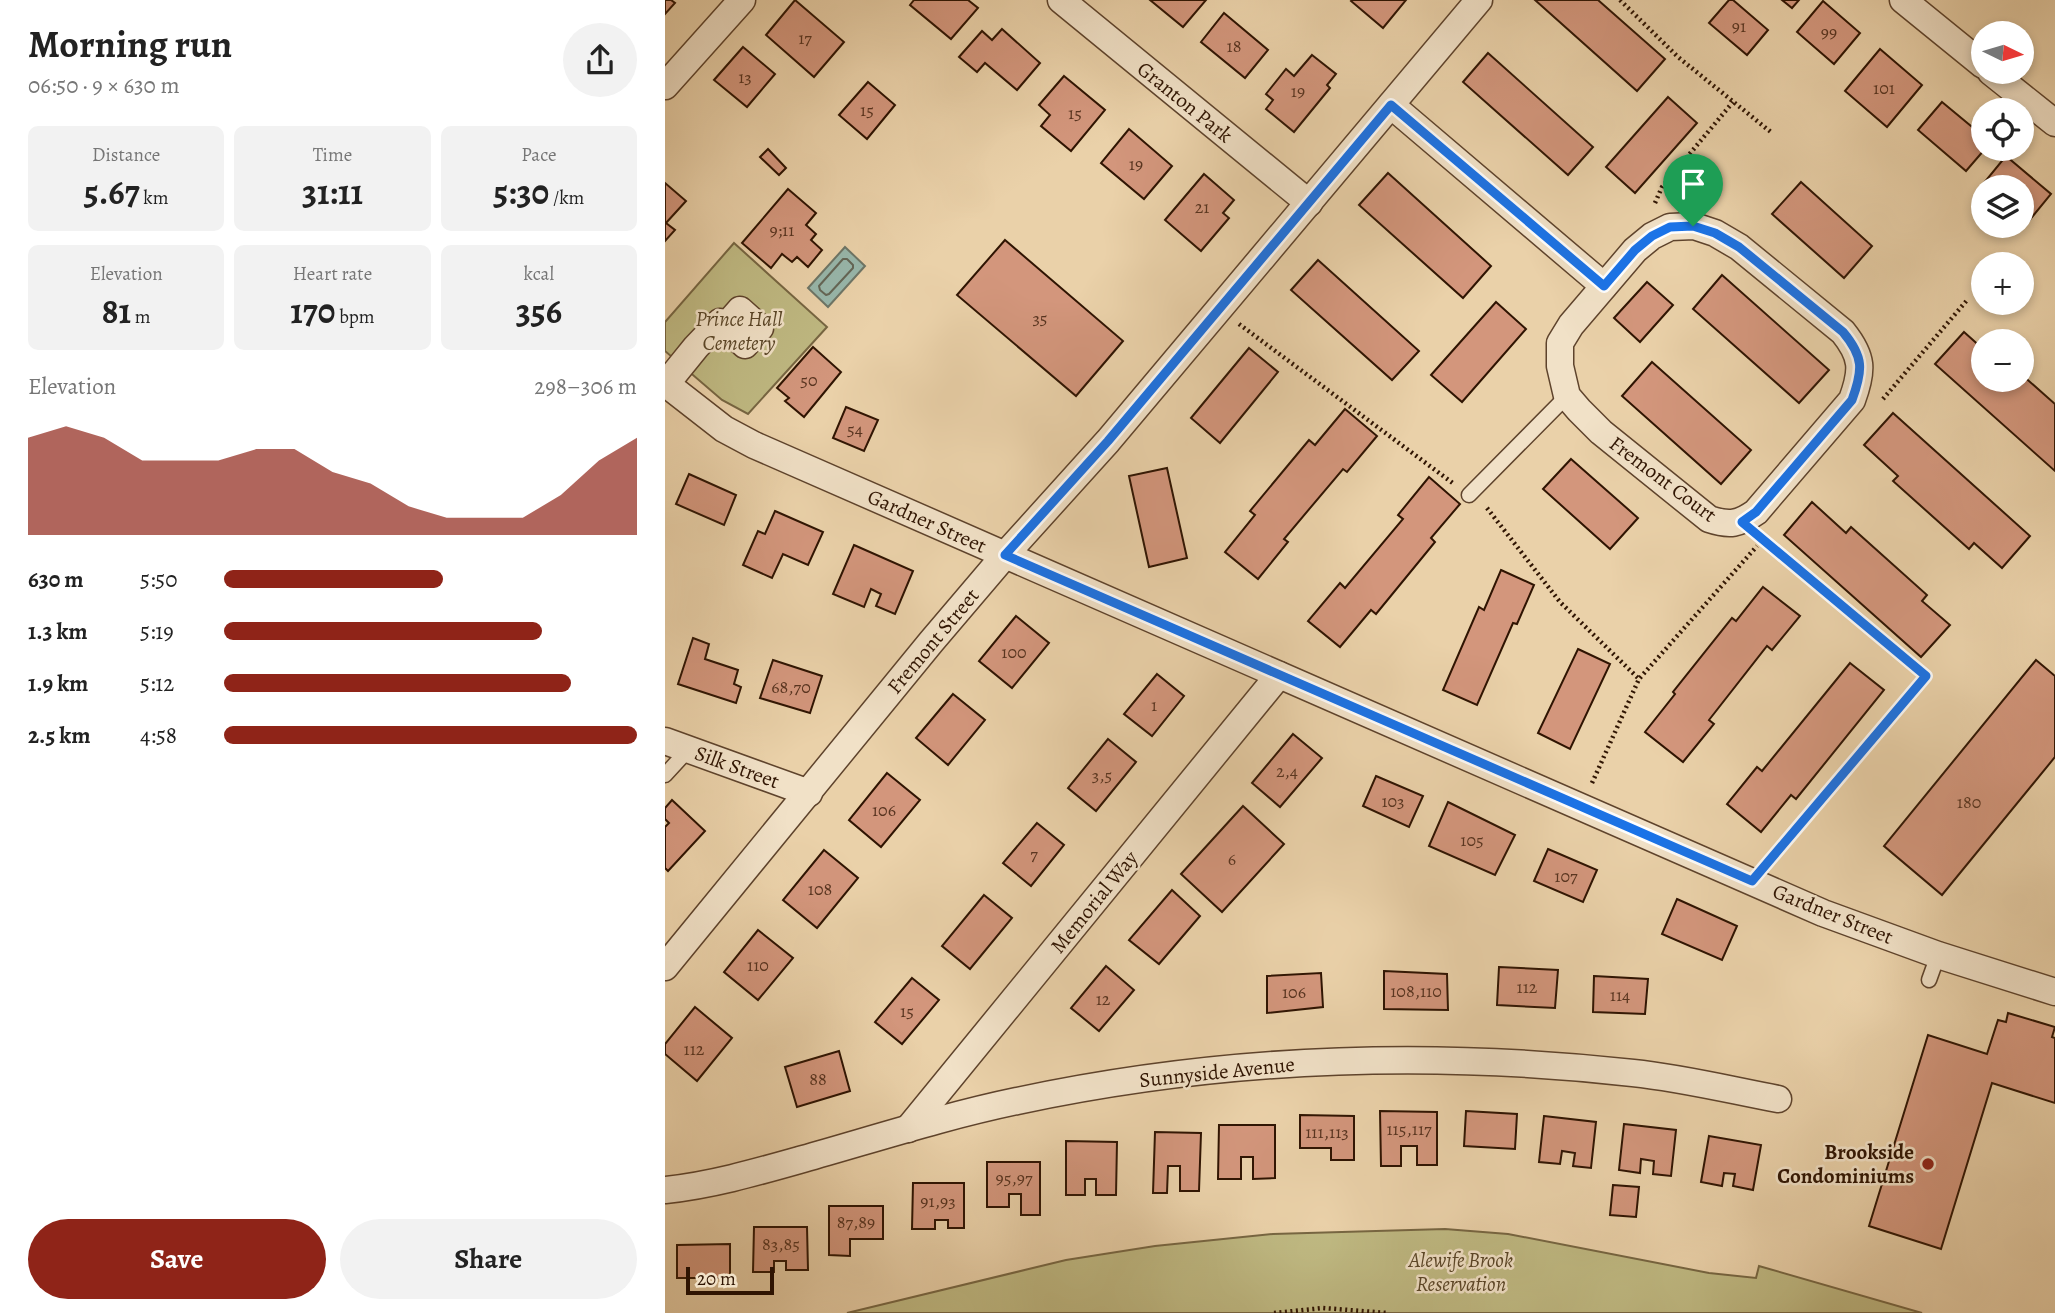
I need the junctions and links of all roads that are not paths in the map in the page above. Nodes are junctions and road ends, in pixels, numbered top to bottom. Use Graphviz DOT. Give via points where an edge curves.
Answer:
graph roads {
  1 [pos="742,0"];
  2 [pos="1061,0"];
  3 [pos="1479,0"];
  4 [pos="1903,0"];
  5 [pos="1971,55"];
  6 [pos="2006,84"];
  7 [pos="665,86"];
  8 [pos="1391,105"];
  9 [pos="2055,123"];
  10 [pos="1309,203"];
  11 [pos="1604,286"];
  12 [pos="725,327"];
  13 [pos="666,384"];
  14 [pos="1567,396"];
  15 [pos="1469,495"];
  16 [pos="1005,555"];
  17 [pos="1279,675"];
  18 [pos="676,745"];
  19 [pos="665,775"];
  20 [pos="809,793"];
  21 [pos="1938,955"];
  22 [pos="665,967"];
  23 [pos="1929,980"];
  24 [pos="2055,992"];
  25 [pos="1778,1099"];
  26 [pos="908,1129"];
  27 [pos="665,1190"];
  1 -- 7 [label="street"];
  2 -- 10 [label="street, Granton Park"];
  3 -- 8 [label="street, Fremont Street"];
  4 -- 5 [label="street"];
  6 -- 9 [label="street"];
  8 -- 10 [label="street, Fremont Street"];
  8 -- 11 [label="street"];
  10 -- 16 [label="street, Fremont Street"];
  11 -- 14 [label="street, Fremont Court" via="1560,343"];
  11 -- 14 [label="street, Fremont Court" via="1635,250 1670,227 1693,226 1715,233 1843,332 1861,364 1859,380 1852,400 1756,512 1742,522 1724,524 1709,519 1601,432"];
  12 -- 13 [label="street" via="720,322"];
  13 -- 16 [label="street, Gardner Street" via="724,429 754,445"];
  14 -- 15 [label="lane"];
  16 -- 17 [label="street, Gardner Street"];
  16 -- 20 [label="street, Fremont Street"];
  17 -- 21 [label="street, Gardner Street" via="1823,913"];
  17 -- 26 [label="street, Memorial Way"];
  18 -- 19 [label="lane"];
  18 -- 20 [label="street, Silk Street"];
  20 -- 22 [label="street, Fremont Street"];
  21 -- 23 [label="lane"];
  21 -- 24 [label="street, Gardner Street"];
  25 -- 26 [label="street, Sunnyside Avenue" via="1635,1073 1478,1062 1329,1062 1237,1068 1092,1087"];
  26 -- 27 [label="street, Sunnyside Avenue" via="727,1180"];
}
